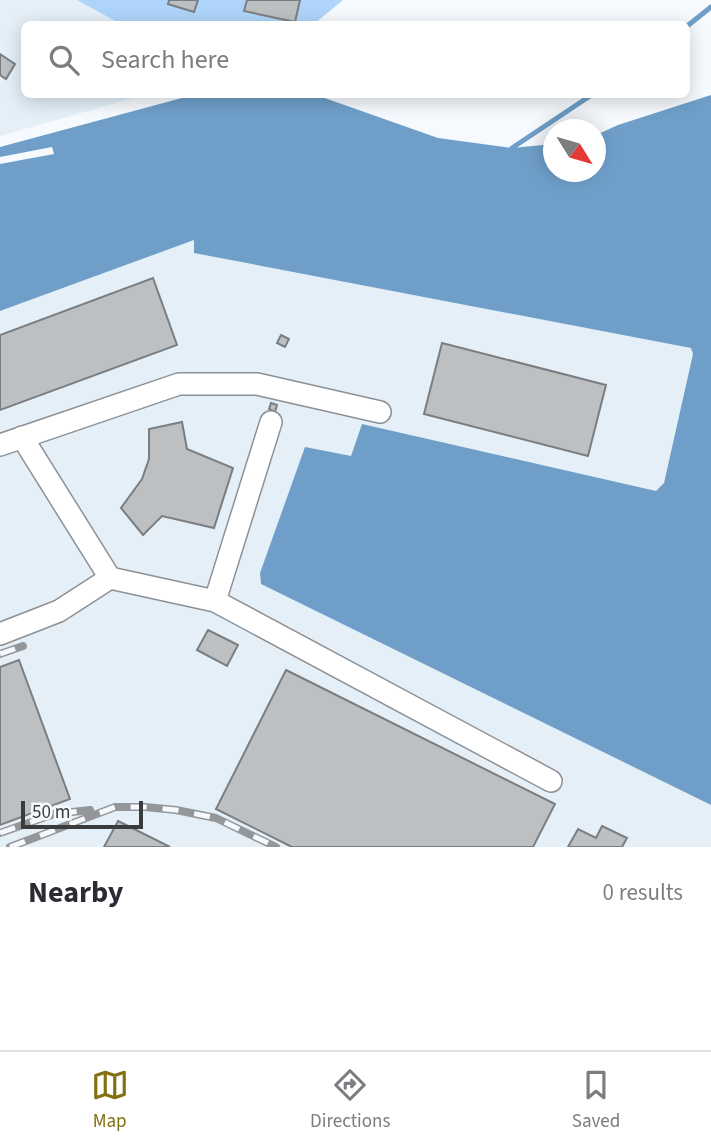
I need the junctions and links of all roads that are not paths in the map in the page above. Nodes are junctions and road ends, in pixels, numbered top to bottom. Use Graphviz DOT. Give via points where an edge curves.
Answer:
graph roads {
  1 [pos="380,412"];
  2 [pos="271,422"];
  3 [pos="22,437"];
  4 [pos="0,445"];
  5 [pos="110,578"];
  6 [pos="215,601"];
  7 [pos="0,634"];
  8 [pos="551,781"];
  1 -- 3 [label="lane" via="257,384 179,384"];
  2 -- 6 [label="lane"];
  3 -- 4 [label="lane"];
  3 -- 5 [label="lane"];
  5 -- 6 [label="lane"];
  5 -- 7 [label="lane" via="59,611"];
  6 -- 8 [label="lane"];
}
